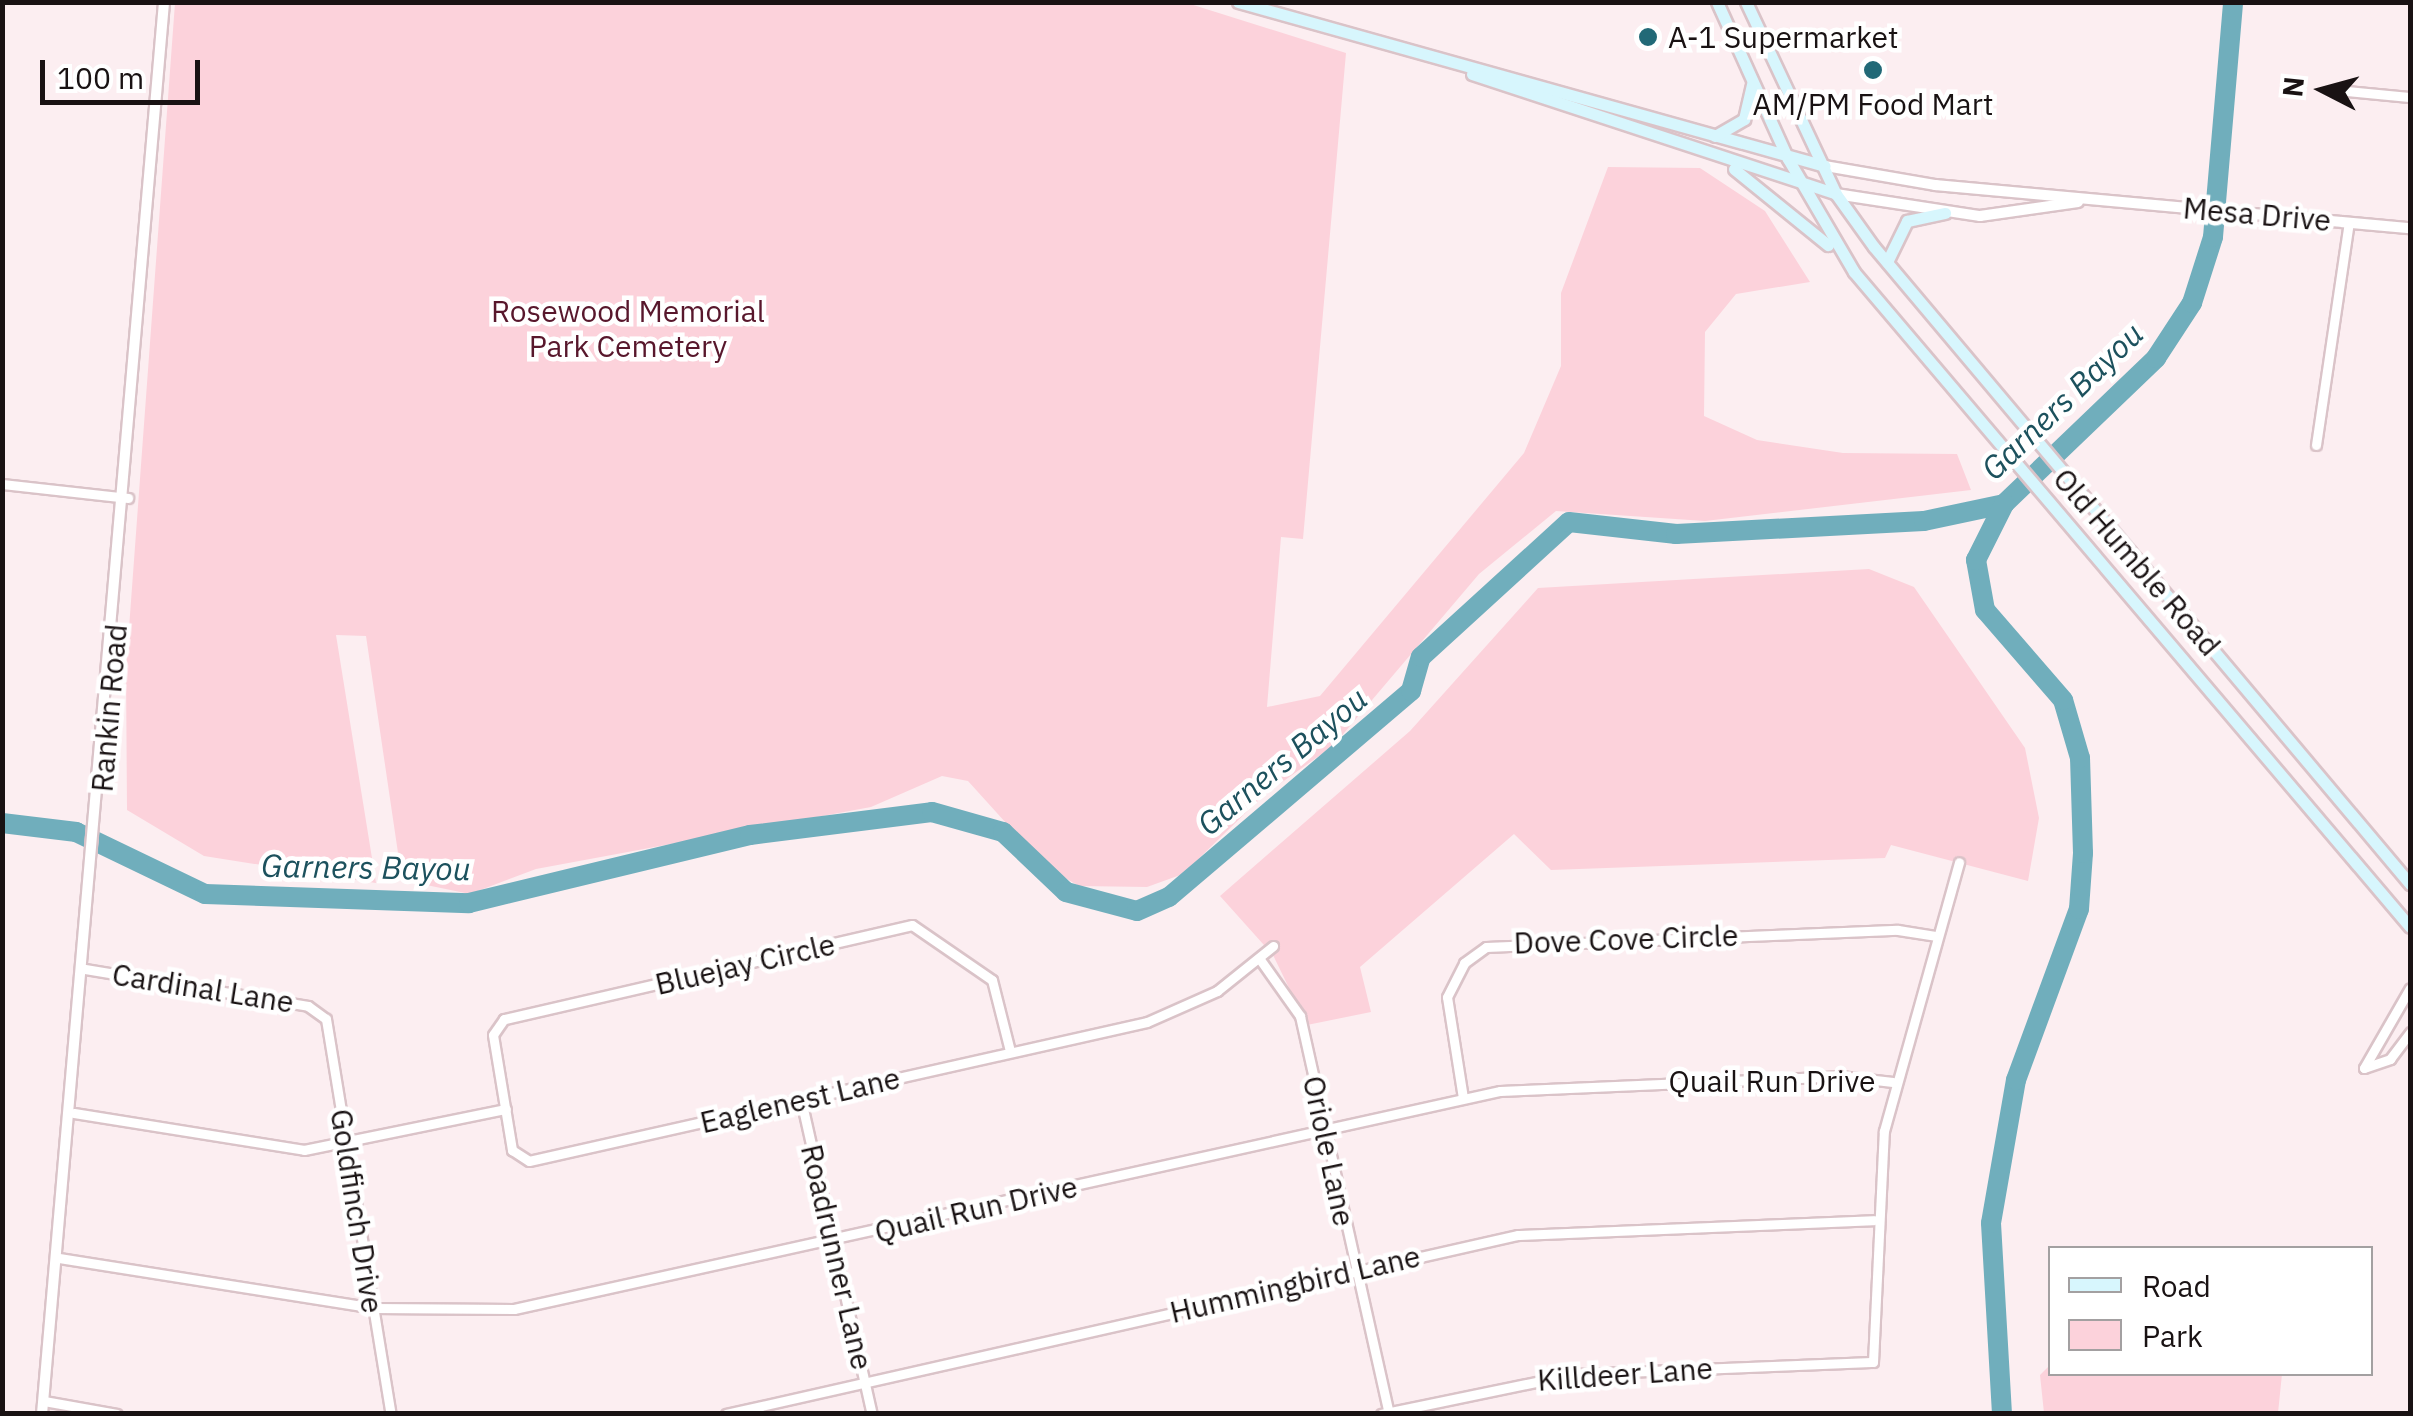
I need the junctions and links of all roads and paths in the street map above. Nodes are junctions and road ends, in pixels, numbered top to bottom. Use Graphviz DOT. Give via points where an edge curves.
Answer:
graph roads {
  1 [pos="164,2"];
  2 [pos="1238,2"];
  3 [pos="1718,2"];
  4 [pos="1746,2"];
  5 [pos="1425,58"];
  6 [pos="1752,79"];
  7 [pos="2346,91"];
  8 [pos="2410,96"];
  9 [pos="1710,136"];
  10 [pos="1717,159"];
  11 [pos="1788,160"];
  12 [pos="1825,166"];
  13 [pos="1802,185"];
  14 [pos="1836,194"];
  15 [pos="2103,199"];
  16 [pos="1945,212"];
  17 [pos="2349,222"];
  18 [pos="2410,228"];
  19 [pos="1886,262"];
  20 [pos="1851,267"];
  21 [pos="2316,444"];
  22 [pos="2,484"];
  23 [pos="128,498"];
  24 [pos="2198,633"];
  25 [pos="2177,651"];
  26 [pos="1959,862"];
  27 [pos="2410,884"];
  28 [pos="2410,928"];
  29 [pos="1934,936"];
  30 [pos="1273,946"];
  31 [pos="1259,958"];
  32 [pos="85,969"];
  33 [pos="2410,988"];
  34 [pos="320,1010"];
  35 [pos="2410,1032"];
  36 [pos="1010,1051"];
  37 [pos="1894,1082"];
  38 [pos="1463,1098"];
  39 [pos="801,1100"];
  40 [pos="506,1109"];
  41 [pos="74,1113"];
  42 [pos="1324,1130"];
  43 [pos="346,1144"];
  44 [pos="1874,1220"];
  45 [pos="832,1241"];
  46 [pos="59,1258"];
  47 [pos="1356,1270"];
  48 [pos="373,1308"];
  49 [pos="866,1382"];
  50 [pos="43,1407"];
  51 [pos="1386,1413"];
  52 [pos="117,1414"];
  53 [pos="390,1414"];
  54 [pos="726,1414"];
  55 [pos="872,1414"];
  1 -- 23 [label="street, Rankin Road"];
  2 -- 5 [label="main road"];
  3 -- 6 [label="main road, Old Humble Road"];
  4 -- 12 [label="main road, Old Humble Road"];
  5 -- 9 [label="main road"];
  5 -- 10 [label="main road"];
  6 -- 9 [label="main road" via="1739,125"];
  6 -- 11 [label="main road, Old Humble Road"];
  7 -- 8 [label="street"];
  9 -- 11 [label="main road"];
  10 -- 13 [label="main road"];
  10 -- 20 [label="main road"];
  11 -- 12 [label="main road"];
  11 -- 13 [label="main road, Old Humble Road"];
  12 -- 14 [label="main road, Old Humble Road"];
  12 -- 15 [label="street, Mesa Drive"];
  13 -- 14 [label="main road, Mesa Drive"];
  13 -- 20 [label="main road, Old Humble Road"];
  14 -- 16 [label="street, Mesa Drive"];
  14 -- 19 [label="main road, Old Humble Road"];
  15 -- 16 [label="street, Mesa Drive" via="1980,216"];
  15 -- 17 [label="street, Mesa Drive"];
  16 -- 19 [label="main road" via="1907,221"];
  17 -- 18 [label="street, Mesa Drive"];
  17 -- 21 [label="street"];
  19 -- 24 [label="main road, Old Humble Road"];
  20 -- 25 [label="main road, Old Humble Road"];
  22 -- 23 [label="street"];
  23 -- 32 [label="street, Rankin Road"];
  24 -- 25 [label="main road"];
  24 -- 27 [label="main road, Old Humble Road"];
  25 -- 28 [label="main road, Old Humble Road"];
  26 -- 29 [label="street"];
  29 -- 37 [label="street"];
  29 -- 38 [label="street, Dove Cove Circle" via="1898,930 1486,947 1464,963 1447,997"];
  30 -- 31 [label="street, Eaglenest Lane"];
  31 -- 36 [label="street, Eaglenest Lane" via="1170,1015"];
  31 -- 42 [label="street, Oriole Lane" via="1300,1016"];
  32 -- 34 [label="street, Cardinal Lane"];
  32 -- 41 [label="street, Rankin Road"];
  33 -- 35 [label="street" via="2364,1068 2390,1059"];
  34 -- 43 [label="street, Goldfinch Drive"];
  36 -- 39 [label="street, Eaglenest Lane"];
  36 -- 40 [label="street, Bluejay Circle" via="992,980 932,930 912,925 504,1019 493,1035"];
  37 -- 38 [label="street, Quail Run Drive" via="1596,1084"];
  37 -- 44 [label="street"];
  38 -- 42 [label="street, Quail Run Drive"];
  39 -- 40 [label="street, Eaglenest Lane" via="529,1161 512,1150"];
  39 -- 45 [label="street, Roadrunner Lane"];
  40 -- 43 [label="street"];
  41 -- 43 [label="street" via="283,1148"];
  41 -- 46 [label="street, Rankin Road"];
  42 -- 45 [label="street, Quail Run Drive"];
  42 -- 47 [label="street, Oriole Lane"];
  43 -- 48 [label="street, Goldfinch Drive"];
  44 -- 47 [label="street, Hummingbird Lane" via="1533,1233"];
  44 -- 51 [label="street, Killdeer Lane" via="1873,1362 1574,1374"];
  45 -- 48 [label="street, Quail Run Drive" via="514,1309"];
  45 -- 49 [label="street, Roadrunner Lane"];
  46 -- 48 [label="street, Quail Run Drive"];
  46 -- 50 [label="street, Rankin Road"];
  47 -- 49 [label="street, Hummingbird Lane"];
  47 -- 51 [label="street, Oriole Lane"];
  48 -- 53 [label="street, Goldfinch Drive"];
  49 -- 54 [label="street, Hummingbird Lane"];
  49 -- 55 [label="street, Roadrunner Lane"];
  50 -- 52 [label="street"];
}
